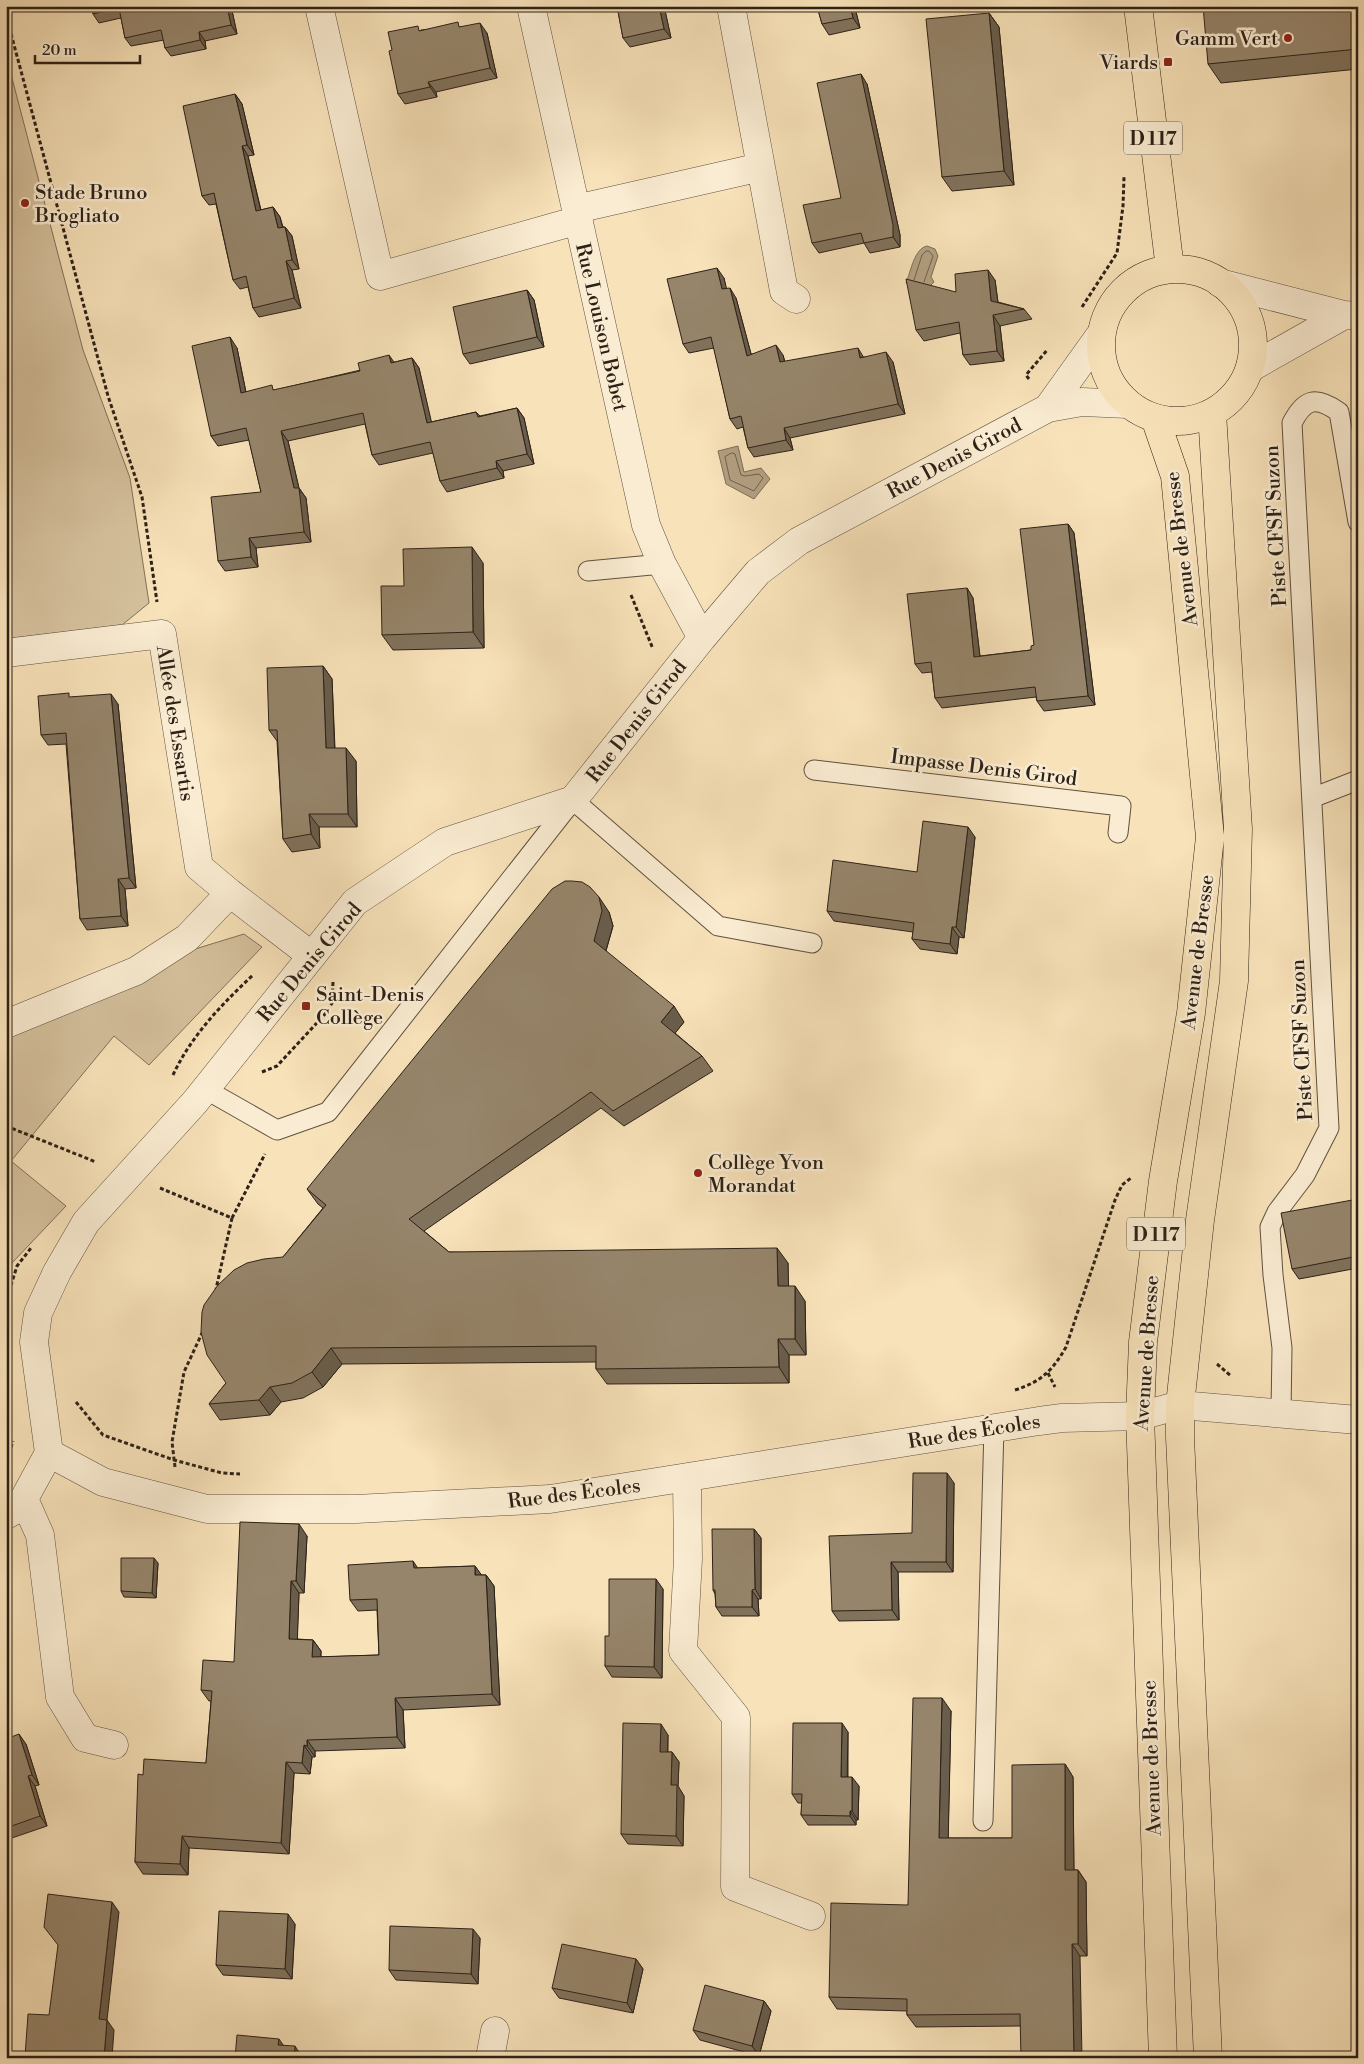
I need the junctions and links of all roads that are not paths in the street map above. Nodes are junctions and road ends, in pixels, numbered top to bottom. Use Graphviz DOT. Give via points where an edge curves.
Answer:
graph roads {
  1 [pos="319,6"];
  2 [pos="531,6"];
  3 [pos="731,6"];
  4 [pos="1138,6"];
  5 [pos="761,166"];
  6 [pos="577,215"];
  7 [pos="1170,269"];
  8 [pos="1220,283"];
  9 [pos="796,299"];
  10 [pos="1351,316"];
  11 [pos="1102,334"];
  12 [pos="1250,368"];
  13 [pos="1128,404"];
  14 [pos="1048,408"];
  15 [pos="1212,413"];
  16 [pos="1155,418"];
  17 [pos="1358,522"];
  18 [pos="662,564"];
  19 [pos="588,571"];
  20 [pos="702,638"];
  21 [pos="6,653"];
  22 [pos="814,770"];
  23 [pos="1358,780"];
  24 [pos="1312,798"];
  25 [pos="573,800"];
  26 [pos="1118,833"];
  27 [pos="230,893"];
  28 [pos="812,943"];
  29 [pos="312,956"];
  30 [pos="6,1024"];
  31 [pos="205,1089"];
  32 [pos="1180,1405"];
  33 [pos="1281,1413"];
  34 [pos="1140,1416"];
  35 [pos="1358,1420"];
  36 [pos="994,1428"];
  37 [pos="50,1453"];
  38 [pos="687,1478"];
  39 [pos="15,1507"];
  40 [pos="114,1745"];
  41 [pos="983,1820"];
  42 [pos="811,1916"];
  43 [pos="494,2031"];
  44 [pos="490,2058"];
  45 [pos="1163,2058"];
  46 [pos="1208,2058"];
  1 -- 6 [label="street" via="380,276"];
  2 -- 6 [label="street, Rue Louison Bobet"];
  3 -- 5 [label="street"];
  4 -- 7 [label="main road, D 117"];
  5 -- 6 [label="street"];
  5 -- 9 [label="street" via="784,291"];
  6 -- 18 [label="street, Rue Louison Bobet" via="645,520"];
  7 -- 8 [label="main road" via="1196,272"];
  7 -- 11 [label="main road" via="1150,274 1117,298 1107,315"];
  8 -- 10 [label="street"];
  8 -- 12 [label="main road" via="1238,299 1249,320 1253,344"];
  10 -- 12 [label="street"];
  11 -- 13 [label="main road" via="1101,353 1106,372"];
  11 -- 14 [label="street, Rue Denis Girod"];
  12 -- 15 [label="main road" via="1228,402"];
  13 -- 14 [label="street, Rue Denis Girod" via="1082,402"];
  13 -- 16 [label="main road"];
  14 -- 20 [label="street, Rue Denis Girod" via="798,541 758,572"];
  15 -- 16 [label="main road" via="1174,421"];
  15 -- 32 [label="main road, Avenue de Bresse / D 117" via="1238,829 1234,982 1200,1220"];
  16 -- 34 [label="main road, Avenue de Bresse / D 117" via="1175,476 1210,837 1190,1013 1163,1181 1144,1342"];
  17 -- 24 [label="lane, Piste CFSF Suzon" via="1339,412 1325,402 1311,402 1299,409 1292,424"];
  18 -- 19 [label="lane"];
  18 -- 20 [label="street, Rue Louison Bobet"];
  20 -- 25 [label="street, Rue Denis Girod"];
  21 -- 27 [label="street, Allée des Essartis" via="162,634 199,867"];
  22 -- 26 [label="lane, Impasse Denis Girod" via="1122,806"];
  23 -- 24 [label="lane"];
  24 -- 33 [label="lane, Piste CFSF Suzon" via="1328,1128 1305,1175 1270,1226 1282,1348"];
  25 -- 28 [label="lane" via="718,926"];
  25 -- 29 [label="street, Rue Denis Girod" via="445,842 355,902"];
  25 -- 31 [label="lane" via="328,1112 278,1130"];
  27 -- 29 [label="street, Allée des Essartis"];
  27 -- 30 [label="street" via="188,938 136,971"];
  29 -- 31 [label="street, Rue Denis Girod"];
  31 -- 37 [label="street, Rue Denis Girod" via="86,1222 38,1313 34,1342"];
  32 -- 33 [label="street"];
  32 -- 34 [label="street, Rue des Écoles"];
  32 -- 46 [label="main road, Avenue de Bresse / D 117"];
  33 -- 35 [label="street"];
  34 -- 36 [label="street, Rue des Écoles" via="1062,1418"];
  34 -- 45 [label="main road, Avenue de Bresse / D 117"];
  36 -- 38 [label="street, Rue des Écoles"];
  36 -- 41 [label="lane"];
  37 -- 38 [label="street, Rue des Écoles" via="103,1482 207,1509 356,1509 550,1499"];
  37 -- 39 [label="street"];
  38 -- 42 [label="street" via="688,1560 683,1651 736,1717 735,1887"];
  39 -- 40 [label="street" via="40,1535 60,1697 85,1738"];
  43 -- 44 [label="street"];
}
